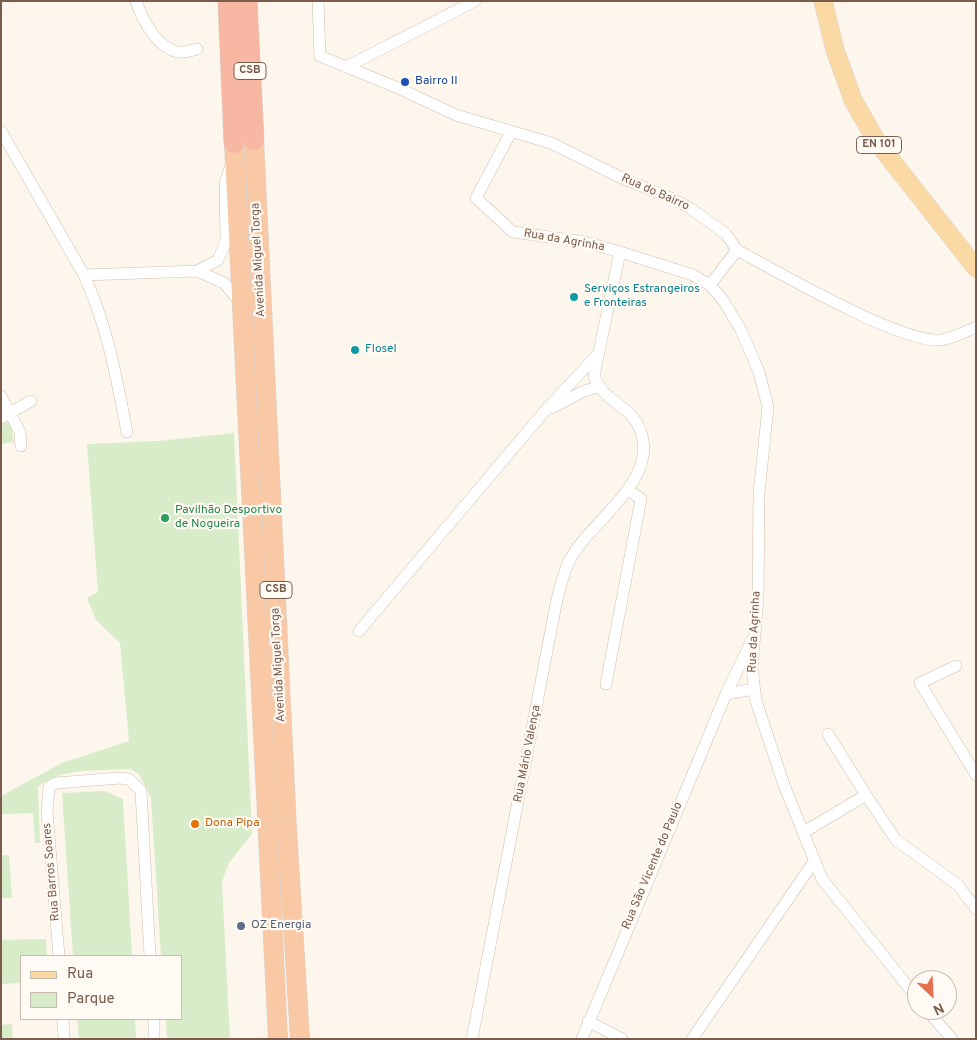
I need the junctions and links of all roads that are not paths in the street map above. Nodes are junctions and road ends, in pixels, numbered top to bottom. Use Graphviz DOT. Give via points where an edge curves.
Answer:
graph roads {
  1 [pos="136,1"];
  2 [pos="228,1"];
  3 [pos="247,1"];
  4 [pos="318,1"];
  5 [pos="475,1"];
  6 [pos="822,1"];
  7 [pos="197,49"];
  8 [pos="346,66"];
  9 [pos="1,131"];
  10 [pos="511,132"];
  11 [pos="241,146"];
  12 [pos="737,250"];
  13 [pos="619,257"];
  14 [pos="976,268"];
  15 [pos="197,270"];
  16 [pos="84,275"];
  17 [pos="710,285"];
  18 [pos="243,305"];
  19 [pos="976,327"];
  20 [pos="599,352"];
  21 [pos="598,387"];
  22 [pos="1,396"];
  23 [pos="31,401"];
  24 [pos="544,412"];
  25 [pos="6,415"];
  26 [pos="127,432"];
  27 [pos="21,446"];
  28 [pos="628,490"];
  29 [pos="358,631"];
  30 [pos="755,634"];
  31 [pos="956,666"];
  32 [pos="606,684"];
  33 [pos="754,689"];
  34 [pos="726,694"];
  35 [pos="828,734"];
  36 [pos="976,775"];
  37 [pos="866,795"];
  38 [pos="804,832"];
  39 [pos="815,860"];
  40 [pos="976,909"];
  41 [pos="59,955"];
  42 [pos="150,955"];
  43 [pos="907,985"];
  44 [pos="63,1020"];
  45 [pos="154,1020"];
  46 [pos="936,1020"];
  47 [pos="588,1021"];
  48 [pos="64,1039"];
  49 [pos="154,1039"];
  50 [pos="278,1039"];
  51 [pos="300,1039"];
  52 [pos="472,1039"];
  53 [pos="582,1039"];
  54 [pos="622,1039"];
  55 [pos="692,1039"];
  56 [pos="952,1039"];
  1 -- 7 [label="street" via="140,14 156,38 174,51"];
  2 -- 11 [label="highway, CSB"];
  3 -- 11 [label="highway, CSB"];
  4 -- 8 [label="street, Rua do Bairro" via="320,56"];
  5 -- 8 [label="street"];
  6 -- 14 [label="main road, EN 101" via="835,50 853,98 877,142"];
  8 -- 10 [label="street, Rua do Bairro" via="456,115"];
  9 -- 16 [label="street"];
  10 -- 12 [label="street, Rua do Bairro" via="552,143 690,208 726,234"];
  10 -- 13 [label="street, Rua da Agrinha" via="476,198 513,232 585,242"];
  11 -- 15 [label="street" via="226,183 226,241 223,251 218,260"];
  11 -- 18 [label="highway, Avenida Miguel Torga / CSB"];
  11 -- 51 [label="highway, Avenida Miguel Torga / CSB"];
  12 -- 17 [label="street"];
  12 -- 19 [label="street, Rua do Bairro" via="869,318 910,334 940,340"];
  13 -- 17 [label="street, Rua da Agrinha" via="693,275"];
  13 -- 20 [label="street"];
  15 -- 16 [label="street"];
  15 -- 18 [label="street" via="224,283"];
  16 -- 26 [label="street" via="108,336"];
  17 -- 30 [label="street, Rua da Agrinha" via="741,330 759,372 768,407 759,494"];
  18 -- 50 [label="highway, Avenida Miguel Torga / CSB"];
  20 -- 21 [label="street" via="594,375"];
  20 -- 24 [label="street"];
  21 -- 24 [label="street"];
  21 -- 28 [label="street, Rua Mário Valença" via="627,409 641,432 644,459"];
  22 -- 25 [label="street"];
  23 -- 25 [label="street"];
  24 -- 29 [label="street"];
  25 -- 27 [label="street" via="20,432"];
  28 -- 32 [label="street" via="641,499"];
  28 -- 52 [label="street, Rua Mário Valença" via="571,557 557,599"];
  30 -- 33 [label="street, Rua da Agrinha"];
  30 -- 34 [label="street, Rua São Vicente do Paulo"];
  31 -- 36 [label="street" via="920,683"];
  33 -- 34 [label="street"];
  33 -- 38 [label="street, Rua da Agrinha" via="784,785"];
  34 -- 47 [label="street, Rua São Vicente do Paulo"];
  35 -- 37 [label="street"];
  37 -- 38 [label="street"];
  37 -- 40 [label="street" via="896,840 958,886"];
  38 -- 39 [label="street, Rua da Agrinha"];
  39 -- 43 [label="street, Rua da Agrinha" via="822,879"];
  39 -- 55 [label="street"];
  41 -- 42 [label="street, Rua Barros Soares" via="47,812 49,787 56,783 120,778 129,779 141,791"];
  44 -- 48 [label="street"];
  45 -- 49 [label="street"];
  46 -- 56 [label="street"];
  47 -- 53 [label="street, Rua São Vicente do Paulo"];
  47 -- 54 [label="street"];
}
